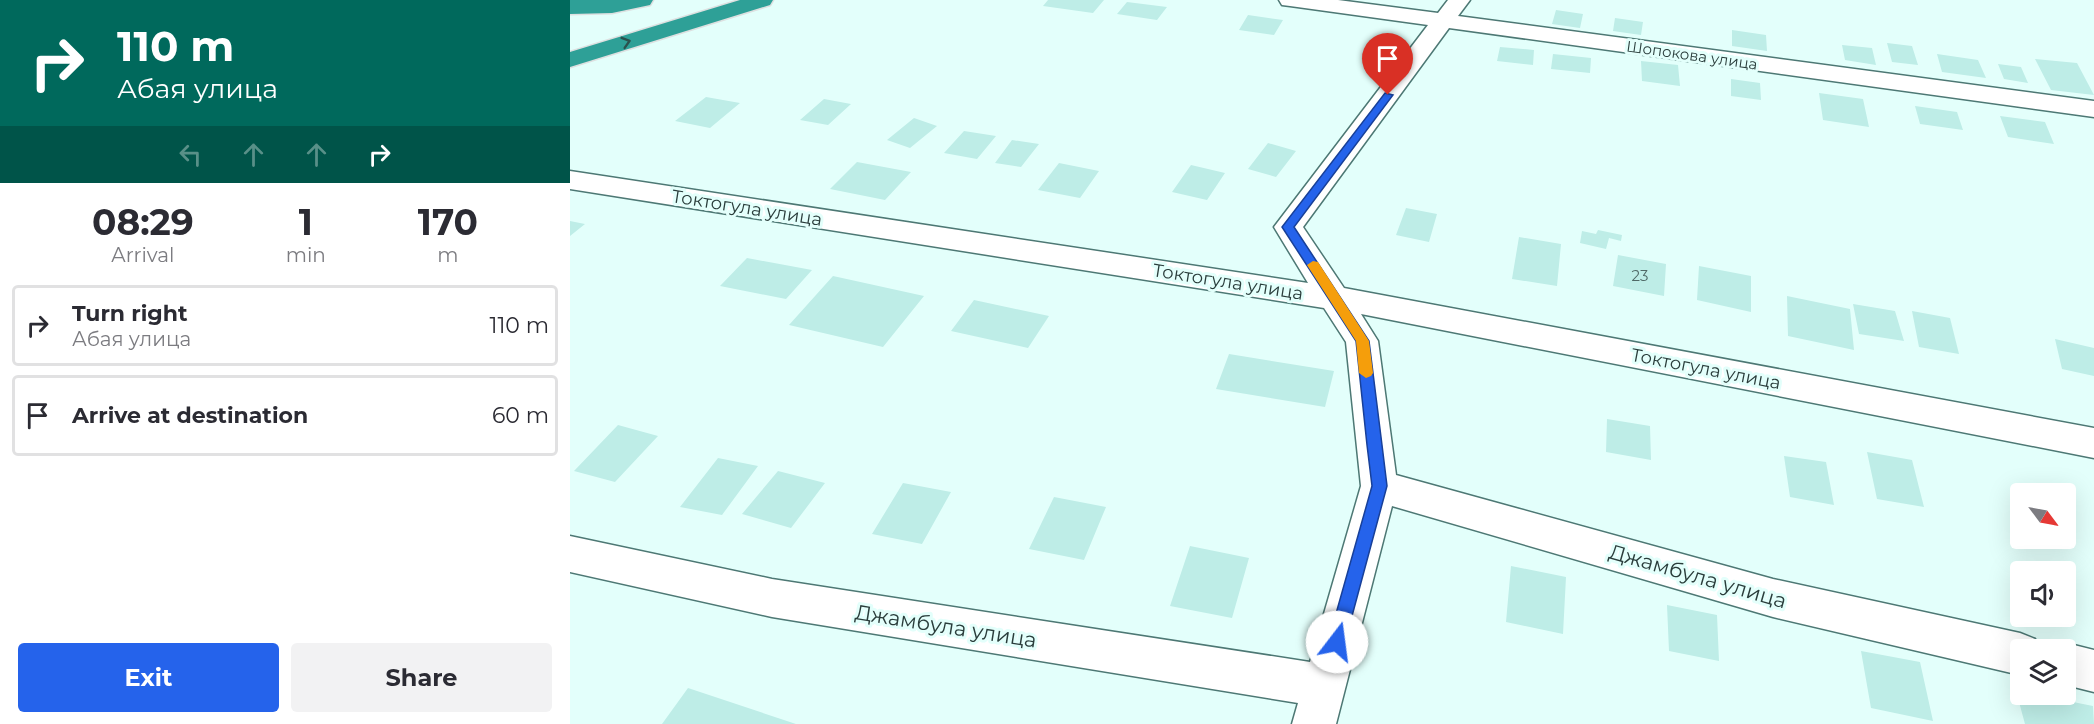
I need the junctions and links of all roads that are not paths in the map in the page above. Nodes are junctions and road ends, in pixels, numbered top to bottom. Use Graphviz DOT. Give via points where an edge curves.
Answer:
graph roads {
  1 [pos="642,0"];
  2 [pos="762,0"];
  3 [pos="1290,0"];
  4 [pos="570,7"];
  5 [pos="1453,10"];
  6 [pos="570,60"];
  7 [pos="2094,109"];
  8 [pos="570,180"];
  9 [pos="1335,298"];
  10 [pos="2094,443"];
  11 [pos="1379,486"];
  12 [pos="570,554"];
  13 [pos="2010,652"];
  14 [pos="2076,666"];
  15 [pos="2094,671"];
  16 [pos="1319,705"];
  1 -- 4 [label="highway" via="612,6"];
  6 -- 2 [label="highway, one-way"];
  3 -- 5 [label="street, Шопокова улица"];
  5 -- 7 [label="street, Шопокова улица" via="1846,77"];
  5 -- 9 [label="street" via="1288,227"];
  8 -- 9 [label="street, Токтогула улица"];
  9 -- 10 [label="street, Токтогула улица"];
  9 -- 11 [label="street" via="1362,341"];
  11 -- 13 [label="street, Джамбула улица" via="1773,598"];
  11 -- 16 [label="street"];
  12 -- 16 [label="street, Джамбула улица" via="772,598"];
  14 -- 15 [label="street"];
}
